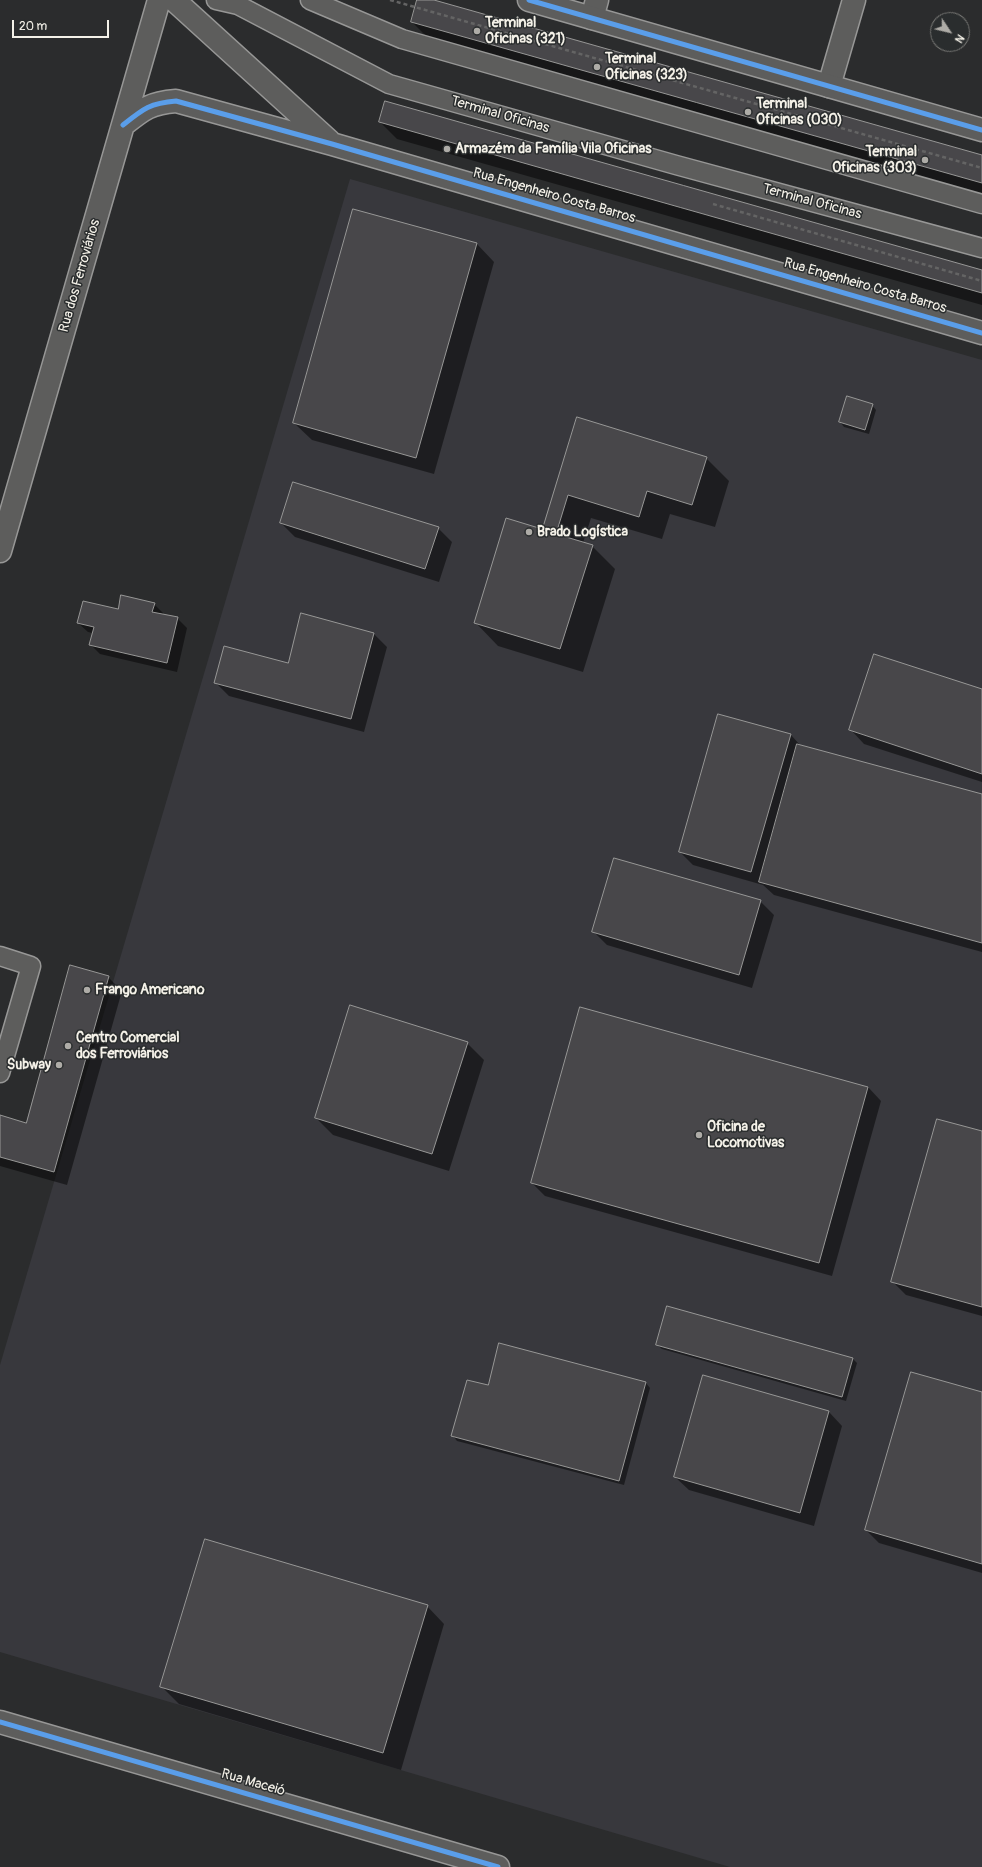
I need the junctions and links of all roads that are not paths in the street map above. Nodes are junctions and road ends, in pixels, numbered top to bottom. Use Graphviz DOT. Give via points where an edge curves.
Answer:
graph roads {
  1 [pos="159,0"];
  2 [pos="174,0"];
  3 [pos="216,0"];
  4 [pos="310,0"];
  5 [pos="529,0"];
  6 [pos="854,0"];
  7 [pos="236,2"];
  8 [pos="595,9"];
  9 [pos="829,86"];
  10 [pos="123,125"];
  11 [pos="982,130"];
  12 [pos="332,144"];
  13 [pos="982,204"];
  14 [pos="982,248"];
  15 [pos="982,333"];
  16 [pos="6,509"];
  17 [pos="0,551"];
  18 [pos="0,956"];
  19 [pos="0,1074"];
  20 [pos="0,1722"];
  21 [pos="498,1867"];
  1 -- 10 [label="street, Rua dos Ferroviários"];
  2 -- 12 [label="street, Rua Engenheiro Costa Barros"];
  3 -- 7 [label="lane, Terminal Oficinas"];
  4 -- 13 [label="lane" via="402,39"];
  5 -- 8 [label="street"];
  6 -- 9 [label="street"];
  7 -- 14 [label="lane, Terminal Oficinas" via="389,84"];
  8 -- 9 [label="street"];
  9 -- 11 [label="street"];
  10 -- 12 [label="street, Rua Engenheiro Costa Barros" via="144,108 159,102 176,102"];
  10 -- 16 [label="street, Rua dos Ferroviários"];
  12 -- 15 [label="street, Rua Engenheiro Costa Barros"];
  16 -- 17 [label="street, Rua dos Ferroviários"];
  18 -- 19 [label="lane" via="31,966"];
  20 -- 21 [label="street, Rua Maceió"];
}
